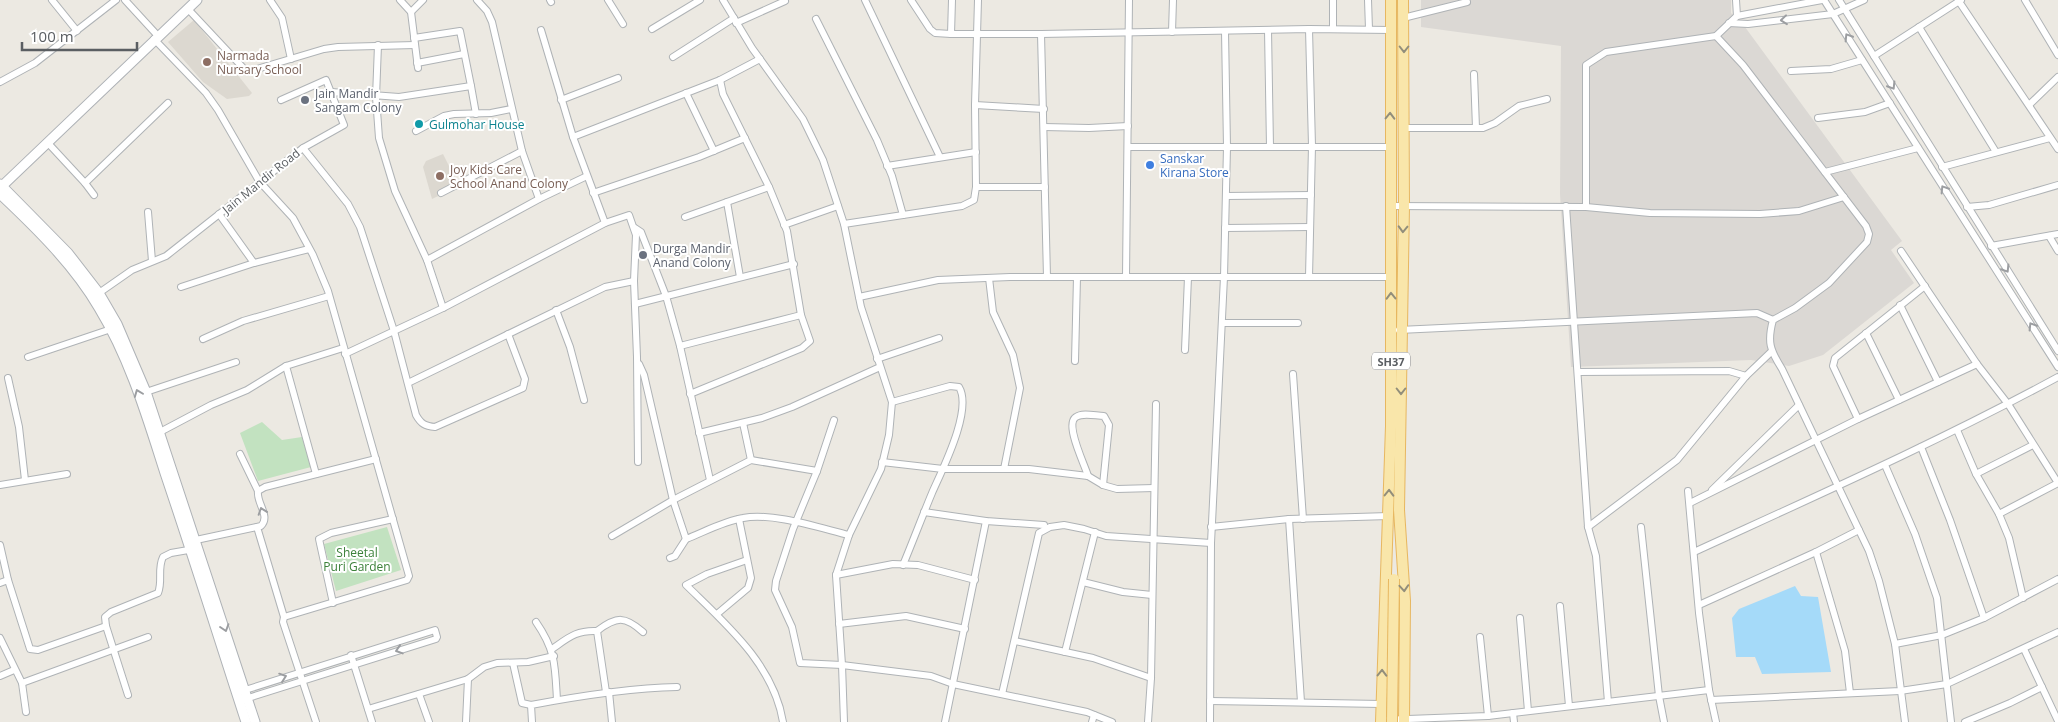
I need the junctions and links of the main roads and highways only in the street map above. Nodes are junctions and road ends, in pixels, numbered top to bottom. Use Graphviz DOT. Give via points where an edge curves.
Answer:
graph roads {
  1 [pos="1391,0"];
  2 [pos="1403,0"];
  3 [pos="1387,554"];
  4 [pos="1402,558"];
  5 [pos="1394,579"];
  6 [pos="1404,720"];
  7 [pos="1385,721"];
  3 -- 1 [label="main road, SH37, one-way"];
  2 -- 4 [label="main road, one-way" via="1404,206 1399,510"];
  3 -- 5 [label="main road"];
  7 -- 3 [label="main road, SH37, one-way" via="1381,704"];
  4 -- 5 [label="main road"];
  4 -- 6 [label="main road, one-way"];
  5 -- 7 [label="main road, bridge"];
}
